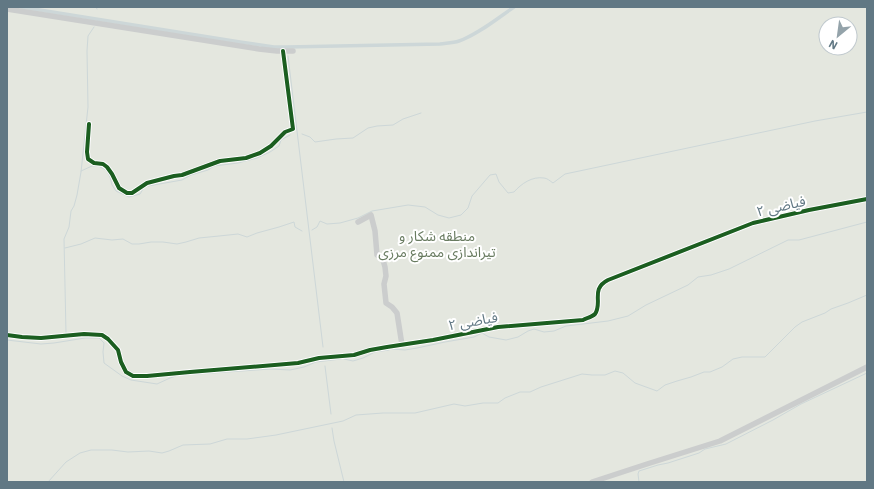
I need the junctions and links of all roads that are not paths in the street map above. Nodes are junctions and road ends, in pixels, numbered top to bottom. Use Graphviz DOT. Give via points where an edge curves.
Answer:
graph roads {
  1 [pos="7,9"];
  2 [pos="283,51"];
  3 [pos="293,51"];
  4 [pos="89,124"];
  5 [pos="867,199"];
  6 [pos="358,222"];
  7 [pos="7,335"];
  8 [pos="402,345"];
  9 [pos="867,368"];
  10 [pos="592,482"];
  1 -- 2 [label="street"];
  2 -- 3 [label="street"];
  2 -- 4 [label="street" via="293,129 285,132 272,146 260,153 213,163 127,193 119,188 107,167 88,159 86,152"];
  5 -- 8 [label="street, فیاضی ۲" via="753,223 603,282 599,288 594,316 583,320 498,327"];
  6 -- 8 [label="street" via="372,216 377,255 385,267 386,303 397,313"];
  7 -- 8 [label="street, فیاضی ۲" via="42,338 102,335 118,350 126,372 134,376 298,363"];
  9 -- 10 [label="street" via="720,441"];
}
